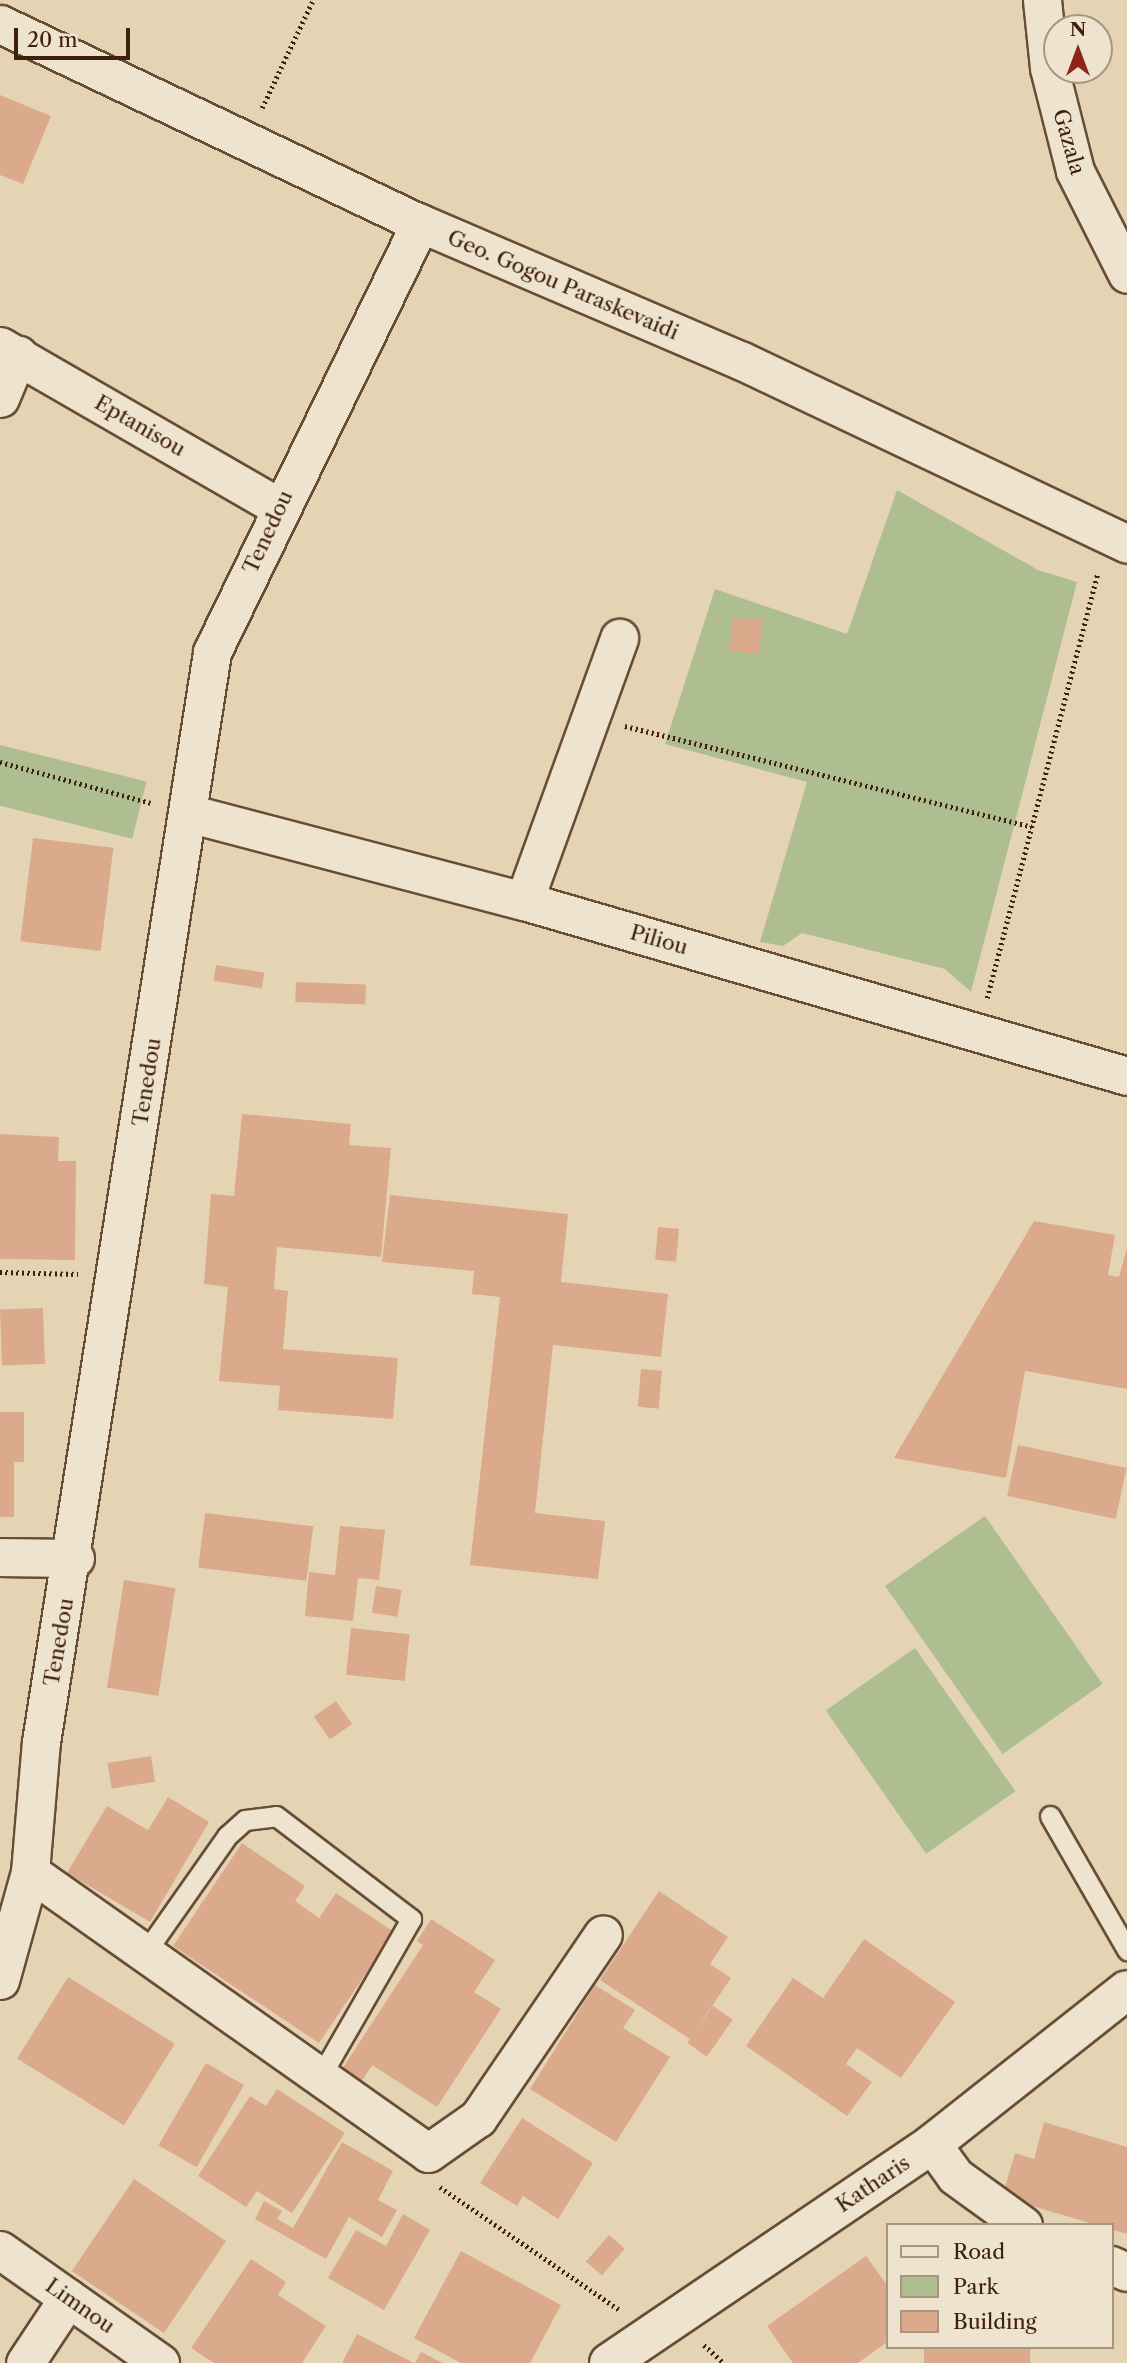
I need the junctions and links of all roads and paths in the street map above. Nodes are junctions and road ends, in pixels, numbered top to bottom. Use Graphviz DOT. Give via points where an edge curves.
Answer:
graph roads {
  1 [pos="313,0"];
  2 [pos="1042,0"];
  3 [pos="0,24"];
  4 [pos="246,141"];
  5 [pos="420,223"];
  6 [pos="1127,274"];
  7 [pos="9,351"];
  8 [pos="0,398"];
  9 [pos="279,506"];
  10 [pos="1118,538"];
  11 [pos="619,638"];
  12 [pos="590,718"];
  13 [pos="0,762"];
  14 [pos="188,813"];
  15 [pos="1032,827"];
  16 [pos="524,901"];
  17 [pos="978,1033"];
  18 [pos="1127,1076"];
  19 [pos="0,1272"];
  20 [pos="117,1275"];
  21 [pos="0,1557"];
  22 [pos="75,1558"];
  23 [pos="1051,1816"];
  24 [pos="30,1872"];
  25 [pos="603,1934"];
  26 [pos="1127,1950"];
  27 [pos="142,1957"];
  28 [pos="0,1980"];
  29 [pos="1127,1990"];
  30 [pos="318,2081"];
  31 [pos="932,2144"];
  32 [pos="428,2153"];
  33 [pos="1020,2223"];
  34 [pos="0,2250"];
  35 [pos="68,2298"];
  36 [pos="653,2333"];
  37 [pos="25,2363"];
  38 [pos="160,2363"];
  39 [pos="609,2363"];
  1 -- 4 [label="path"];
  2 -- 6 [label="street, Gazala" via="1049,68 1075,171"];
  3 -- 4 [label="street, Geo. Gogou Paraskevaidi"];
  4 -- 5 [label="street, Geo. Gogou Paraskevaidi"];
  5 -- 9 [label="street, Tenedou"];
  5 -- 10 [label="street, Geo. Gogou Paraskevaidi" via="742,361"];
  7 -- 8 [label="street"];
  7 -- 9 [label="street, Eptanisou"];
  9 -- 14 [label="street, Tenedou" via="212,652"];
  10 -- 15 [label="path"];
  11 -- 12 [label="street"];
  12 -- 15 [label="path"];
  12 -- 16 [label="street"];
  13 -- 14 [label="path"];
  14 -- 16 [label="street, Piliou"];
  14 -- 20 [label="street, Tenedou"];
  15 -- 17 [label="path"];
  16 -- 17 [label="street, Piliou"];
  17 -- 18 [label="street, Piliou"];
  19 -- 20 [label="path"];
  20 -- 22 [label="street, Tenedou"];
  21 -- 22 [label="street"];
  22 -- 24 [label="street, Tenedou" via="41,1741"];
  23 -- 26 [label="lane"];
  24 -- 27 [label="street"];
  24 -- 28 [label="street, Tenedou"];
  25 -- 32 [label="street" via="478,2118"];
  27 -- 30 [label="street"];
  27 -- 30 [label="lane" via="227,1836 245,1820 276,1816 411,1919"];
  29 -- 31 [label="street, Katharis"];
  30 -- 32 [label="street"];
  31 -- 33 [label="street" via="955,2176"];
  31 -- 36 [label="street, Katharis"];
  32 -- 36 [label="path" via="431,2181"];
  34 -- 35 [label="street, Limnou"];
  35 -- 37 [label="street"];
  35 -- 38 [label="street, Limnou"];
  36 -- 39 [label="street, Katharis"];
}
